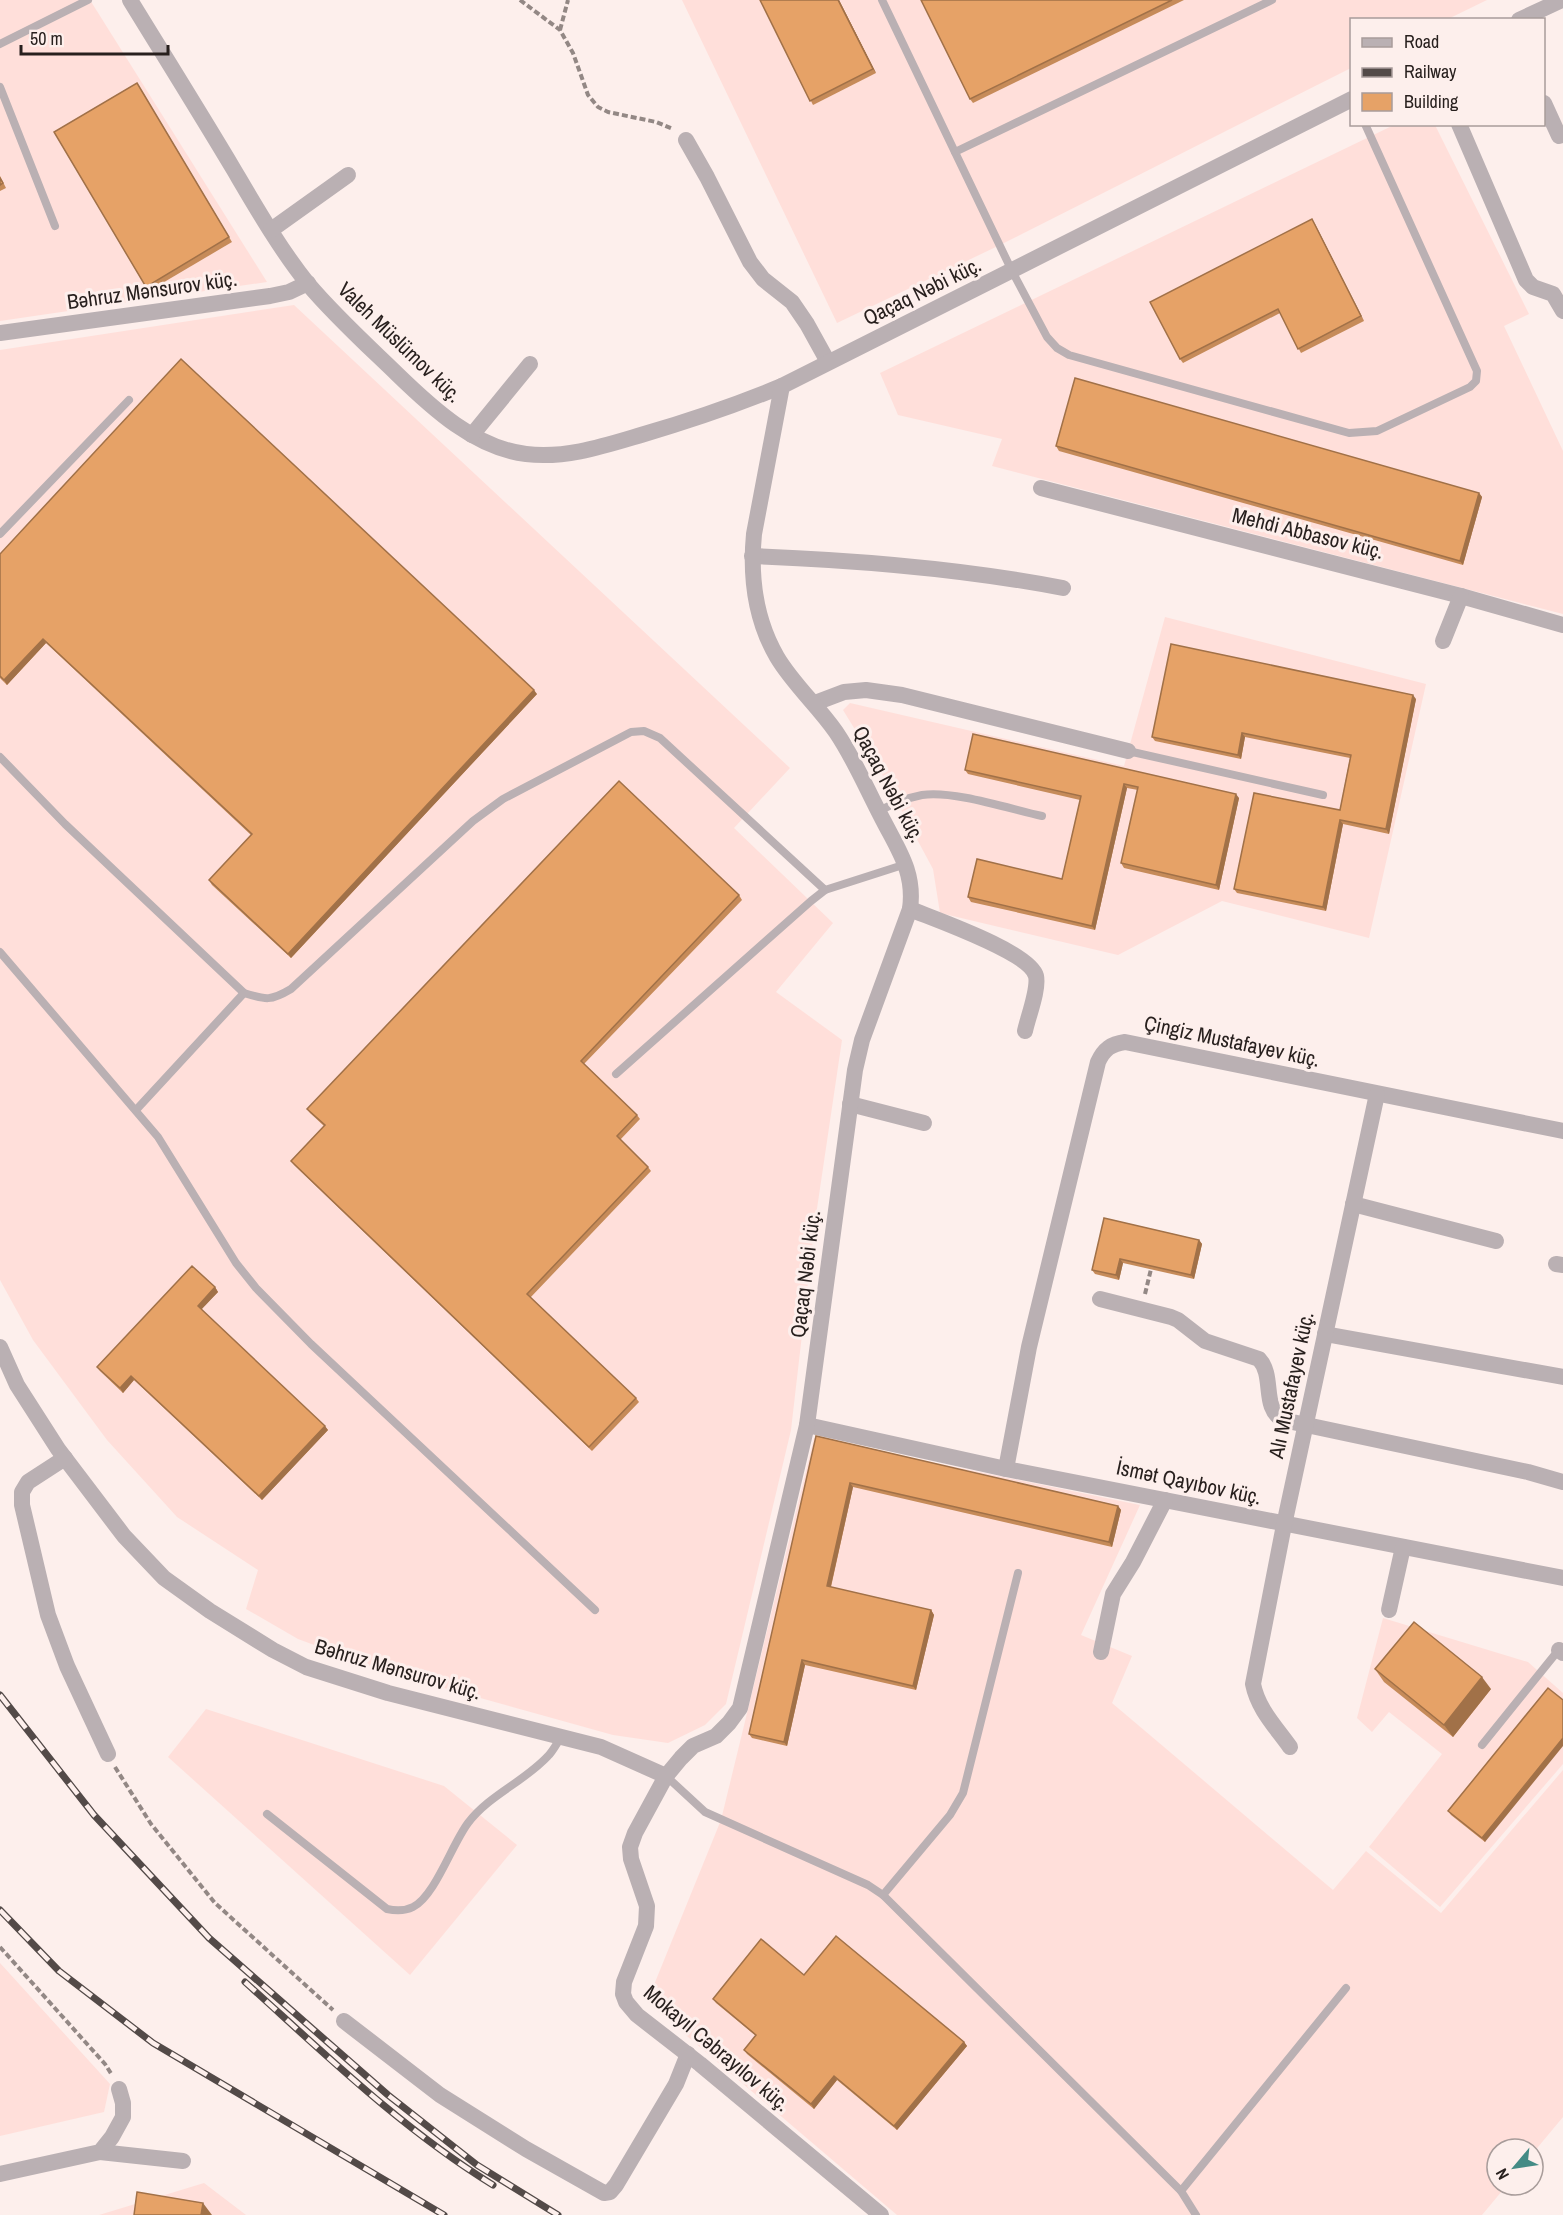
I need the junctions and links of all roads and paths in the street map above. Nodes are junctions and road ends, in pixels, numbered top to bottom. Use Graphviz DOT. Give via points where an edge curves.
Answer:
graph roads {
  1 [pos="88,0"];
  2 [pos="520,0"];
  3 [pos="568,0"];
  4 [pos="882,0"];
  5 [pos="1272,0"];
  6 [pos="1562,0"];
  7 [pos="132,1"];
  8 [pos="1523,18"];
  9 [pos="560,30"];
  10 [pos="0,44"];
  11 [pos="0,87"];
  12 [pos="1350,100"];
  13 [pos="1545,105"];
  14 [pos="1366,126"];
  15 [pos="1460,126"];
  16 [pos="1559,136"];
  17 [pos="686,140"];
  18 [pos="955,152"];
  19 [pos="348,175"];
  20 [pos="55,226"];
  21 [pos="271,230"];
  22 [pos="1012,271"];
  23 [pos="308,283"];
  24 [pos="1563,311"];
  25 [pos="0,333"];
  26 [pos="828,362"];
  27 [pos="530,364"];
  28 [pos="782,386"];
  29 [pos="129,400"];
  30 [pos="472,435"];
  31 [pos="1041,488"];
  32 [pos="0,534"];
  33 [pos="752,556"];
  34 [pos="1063,588"];
  35 [pos="1461,596"];
  36 [pos="1563,625"];
  37 [pos="1443,641"];
  38 [pos="815,703"];
  39 [pos="1128,751"];
  40 [pos="0,758"];
  41 [pos="1323,795"];
  42 [pos="879,812"];
  43 [pos="1042,816"];
  44 [pos="906,864"];
  45 [pos="825,890"];
  46 [pos="910,909"];
  47 [pos="0,952"];
  48 [pos="244,993"];
  49 [pos="1025,1031"];
  50 [pos="616,1074"];
  51 [pos="1377,1094"];
  52 [pos="850,1104"];
  53 [pos="136,1110"];
  54 [pos="924,1123"];
  55 [pos="1563,1131"];
  56 [pos="1353,1204"];
  57 [pos="1496,1241"];
  58 [pos="1151,1269"];
  59 [pos="1100,1299"];
  60 [pos="1141,1309"];
  61 [pos="1325,1334"];
  62 [pos="0,1347"];
  63 [pos="1563,1377"];
  64 [pos="807,1425"];
  65 [pos="1307,1426"];
  66 [pos="64,1458"];
  67 [pos="1006,1469"];
  68 [pos="1563,1482"];
  69 [pos="1165,1500"];
  70 [pos="1284,1525"];
  71 [pos="1403,1547"];
  72 [pos="1018,1573"];
  73 [pos="1563,1578"];
  74 [pos="594,1610"];
  75 [pos="1389,1610"];
  76 [pos="1562,1649"];
  77 [pos="1101,1652"];
  78 [pos="561,1737"];
  79 [pos="1482,1745"];
  80 [pos="1290,1746"];
  81 [pos="108,1754"];
  82 [pos="666,1776"];
  83 [pos="267,1814"];
  84 [pos="883,1895"];
  85 [pos="0,1947"];
  86 [pos="1346,1988"];
  87 [pos="344,2021"];
  88 [pos="688,2054"];
  89 [pos="119,2089"];
  90 [pos="100,2152"];
  91 [pos="183,2161"];
  92 [pos="0,2174"];
  93 [pos="1181,2191"];
  94 [pos="881,2215"];
  95 [pos="1197,2215"];
  1 -- 10 [label="lane"];
  2 -- 9 [label="path"];
  3 -- 9 [label="path"];
  4 -- 18 [label="lane"];
  5 -- 18 [label="lane"];
  6 -- 8 [label="street"];
  7 -- 21 [label="street, Valeh Müslümov küç."];
  9 -- 17 [label="path" via="588,95 598,107 656,122"];
  11 -- 20 [label="lane"];
  12 -- 22 [label="street, Qaçaq Nəbi küç."];
  13 -- 16 [label="street"];
  14 -- 22 [label="lane" via="1477,371 1476,381 1470,387 1377,431 1349,433 1069,355 1047,337"];
  15 -- 24 [label="street" via="1526,280 1553,294"];
  17 -- 26 [label="street" via="750,262 763,279 792,302"];
  18 -- 22 [label="lane"];
  19 -- 21 [label="street"];
  21 -- 23 [label="street, Valeh Müslümov küç."];
  22 -- 26 [label="street, Qaçaq Nəbi küç."];
  23 -- 25 [label="street, Bəhruz Mənsurov küç." via="270,296"];
  23 -- 30 [label="street, Valeh Müslümov küç." via="347,327 420,396"];
  26 -- 28 [label="street, Qaçaq Nəbi küç."];
  27 -- 30 [label="street"];
  28 -- 30 [label="street, Valeh Müslümov küç." via="705,416 590,450 542,456 524,454"];
  28 -- 33 [label="street, Qaçaq Nəbi küç."];
  29 -- 32 [label="lane"];
  31 -- 35 [label="street, Mehdi Abbasov küç."];
  33 -- 34 [label="street" via="940,568"];
  33 -- 38 [label="street, Qaçaq Nəbi küç." via="756,602 767,636 778,658"];
  35 -- 36 [label="street, Mehdi Abbasov küç."];
  35 -- 37 [label="street"];
  38 -- 39 [label="street" via="844,692 866,690 902,695"];
  38 -- 42 [label="street, Qaçaq Nəbi küç." via="852,755"];
  39 -- 41 [label="lane"];
  40 -- 48 [label="lane"];
  42 -- 43 [label="lane" via="897,802 943,794"];
  42 -- 44 [label="street, Qaçaq Nəbi küç."];
  44 -- 45 [label="lane"];
  44 -- 46 [label="street, Qaçaq Nəbi küç." via="912,893"];
  45 -- 48 [label="lane" via="660,738 644,731 631,732 503,800 473,821 291,989 276,998"];
  45 -- 50 [label="lane"];
  46 -- 49 [label="street" via="1008,950 1031,967 1036,985"];
  46 -- 52 [label="street, Qaçaq Nəbi küç." via="862,1040"];
  47 -- 53 [label="lane"];
  48 -- 53 [label="lane"];
  51 -- 55 [label="street, Çingiz Mustafayev küç."];
  51 -- 56 [label="street, Alı Mustafayev küç."];
  51 -- 67 [label="street, Çingiz Mustafayev küç." via="1125,1042 1103,1051 1050,1254"];
  52 -- 54 [label="street"];
  52 -- 64 [label="street, Qaçaq Nəbi küç."];
  53 -- 74 [label="lane" via="158,1137 236,1263 256,1288"];
  56 -- 57 [label="street"];
  56 -- 61 [label="street, Alı Mustafayev küç."];
  58 -- 60 [label="path"];
  59 -- 60 [label="street"];
  60 -- 65 [label="street" via="1178,1320 1205,1341 1259,1359 1265,1366 1272,1409 1277,1417"];
  61 -- 63 [label="street"];
  61 -- 65 [label="street, Alı Mustafayev küç."];
  62 -- 66 [label="street, Bəhruz Mənsurov küç." via="17,1385"];
  64 -- 67 [label="street, İsmət Qayıbov küç."];
  64 -- 82 [label="street, Qaçaq Nəbi küç." via="740,1708 716,1736 693,1746"];
  65 -- 68 [label="street"];
  65 -- 70 [label="street, Alı Mustafayev küç."];
  66 -- 78 [label="street, Bəhruz Mənsurov küç." via="124,1536 164,1578 273,1650 306,1667 388,1693"];
  66 -- 81 [label="street" via="28,1482 22,1492 22,1505 48,1616"];
  67 -- 69 [label="street, İsmət Qayıbov küç."];
  69 -- 70 [label="street, İsmət Qayıbov küç."];
  69 -- 77 [label="street" via="1113,1594"];
  70 -- 71 [label="street, İsmət Qayıbov küç."];
  70 -- 80 [label="street, Alı Mustafayev küç." via="1253,1684 1261,1709"];
  71 -- 73 [label="street, İsmət Qayıbov küç."];
  71 -- 75 [label="street"];
  72 -- 84 [label="lane" via="963,1793 950,1815"];
  76 -- 79 [label="lane"];
  78 -- 82 [label="street, Bəhruz Mənsurov küç." via="601,1747"];
  78 -- 83 [label="lane" via="538,1767 479,1809 426,1897 413,1907 398,1911 387,1909"];
  81 -- 87 [label="path" via="151,1824 215,1903"];
  82 -- 84 [label="lane" via="705,1812"];
  82 -- 88 [label="street, Mokayıl Cəbrayılov küç." via="630,1846 647,1906 646,1926 623,1994 637,2015"];
  84 -- 93 [label="lane"];
  85 -- 89 [label="path" via="105,2064"];
  86 -- 93 [label="lane"];
  87 -- 88 [label="street" via="440,2095 604,2193 616,2185 676,2084"];
  88 -- 94 [label="street, Mokayıl Cəbrayılov küç."];
  89 -- 90 [label="street" via="123,2117"];
  90 -- 91 [label="street"];
  90 -- 92 [label="street"];
  93 -- 95 [label="lane"];
}
